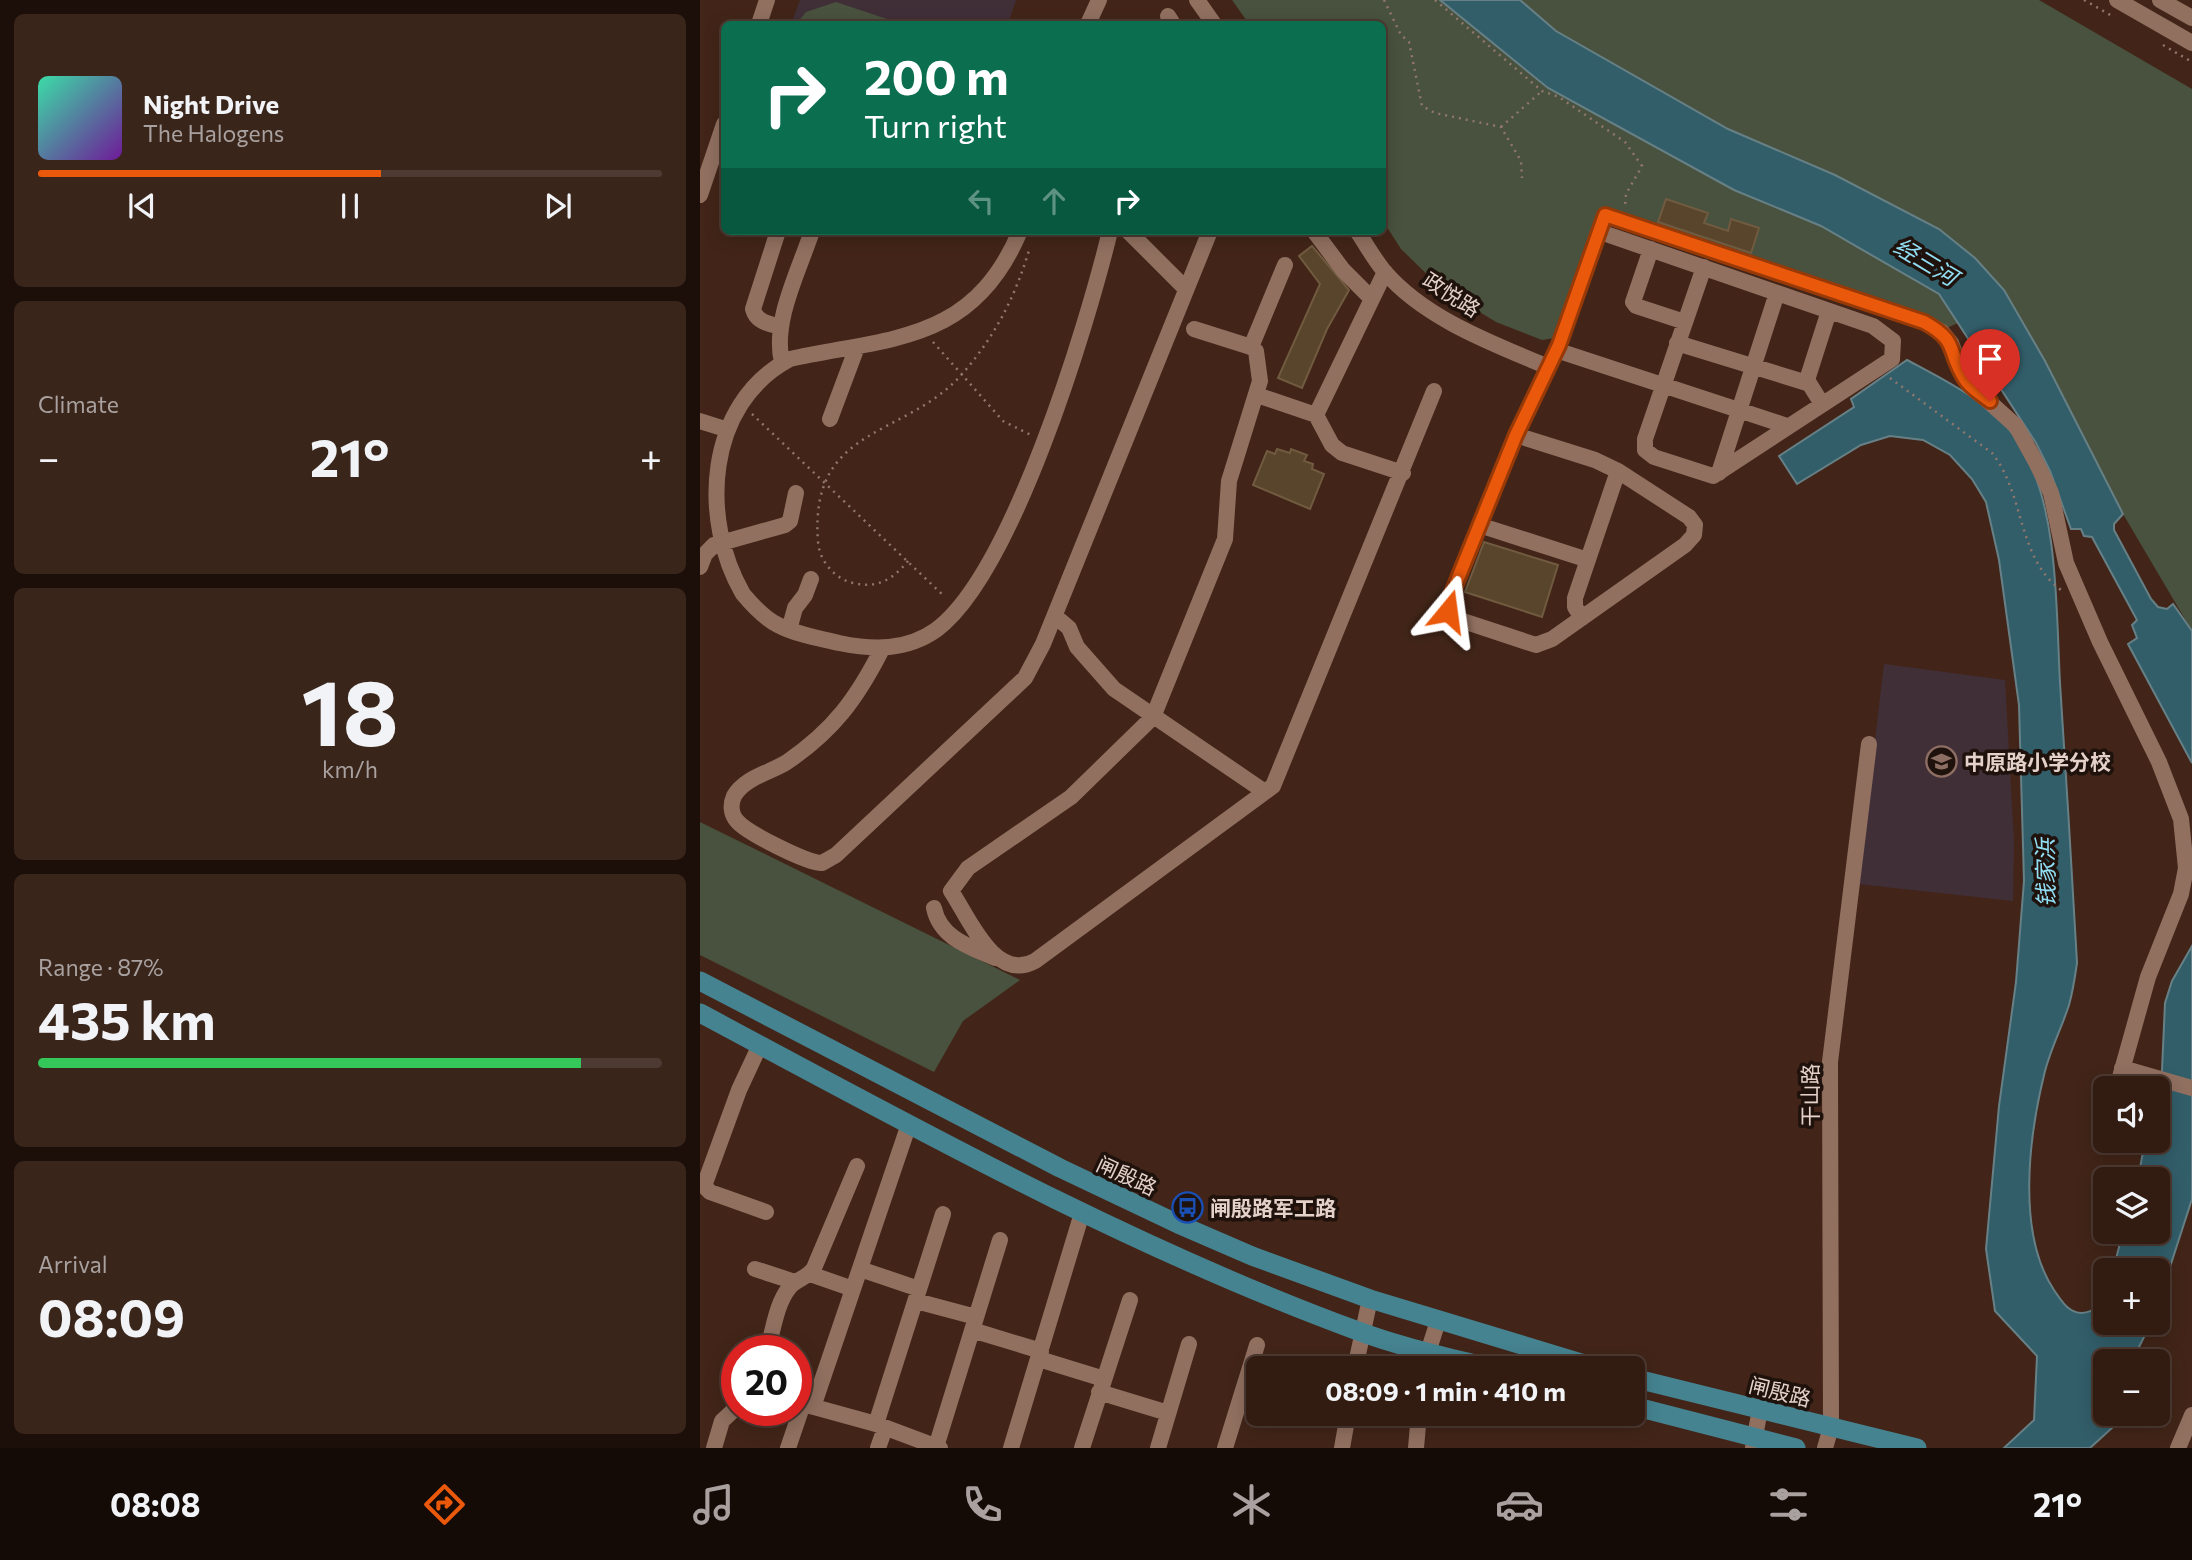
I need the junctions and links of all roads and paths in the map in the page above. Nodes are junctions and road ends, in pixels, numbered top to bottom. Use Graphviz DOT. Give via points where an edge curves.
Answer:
graph roads {
  1 [pos="767,0"];
  2 [pos="1099,0"];
  3 [pos="1196,0"];
  4 [pos="1384,0"];
  5 [pos="1435,0"];
  6 [pos="2084,0"];
  7 [pos="2117,0"];
  8 [pos="2160,0"];
  9 [pos="2192,18"];
  10 [pos="2118,19"];
  11 [pos="760,21"];
  12 [pos="1089,21"];
  13 [pos="1212,21"];
  14 [pos="2192,43"];
  15 [pos="2161,44"];
  16 [pos="2192,62"];
  17 [pos="1542,91"];
  18 [pos="1501,127"];
  19 [pos="721,133"];
  20 [pos="1522,178"];
  21 [pos="700,195"];
  22 [pos="1623,221"];
  23 [pos="777,235"];
  24 [pos="811,235"];
  25 [pos="1018,235"];
  26 [pos="1109,235"];
  27 [pos="1132,235"];
  28 [pos="1208,235"];
  29 [pos="1317,235"];
  30 [pos="1360,235"];
  31 [pos="1609,235"];
  32 [pos="1030,247"];
  33 [pos="1651,249"];
  34 [pos="1285,265"];
  35 [pos="1704,267"];
  36 [pos="1385,272"];
  37 [pos="1186,289"];
  38 [pos="1777,293"];
  39 [pos="1372,299"];
  40 [pos="1829,311"];
  41 [pos="1685,322"];
  42 [pos="781,327"];
  43 [pos="1194,329"];
  44 [pos="922,331"];
  45 [pos="1677,343"];
  46 [pos="857,347"];
  47 [pos="1251,347"];
  48 [pos="1556,350"];
  49 [pos="782,363"];
  50 [pos="1546,366"];
  51 [pos="1752,366"];
  52 [pos="1877,369"];
  53 [pos="962,375"];
  54 [pos="1807,383"];
  55 [pos="1663,384"];
  56 [pos="1434,391"];
  57 [pos="1257,395"];
  58 [pos="740,402"];
  59 [pos="1822,404"];
  60 [pos="1738,409"];
  61 [pos="1316,415"];
  62 [pos="830,419"];
  63 [pos="700,421"];
  64 [pos="1787,426"];
  65 [pos="722,428"];
  66 [pos="1516,435"];
  67 [pos="1044,439"];
  68 [pos="1618,471"];
  69 [pos="1403,473"];
  70 [pos="1719,473"];
  71 [pos="825,484"];
  72 [pos="704,486"];
  73 [pos="796,493"];
  74 [pos="1479,525"];
  75 [pos="714,545"];
  76 [pos="1588,560"];
  77 [pos="908,561"];
  78 [pos="700,567"];
  79 [pos="811,579"];
  80 [pos="2062,590"];
  81 [pos="958,610"];
  82 [pos="1055,616"];
  83 [pos="1582,618"];
  84 [pos="789,630"];
  85 [pos="882,649"];
  86 [pos="1153,717"];
  87 [pos="1869,744"];
  88 [pos="1265,792"];
  89 [pos="934,908"];
  90 [pos="1007,964"];
  91 [pos="700,981"];
  92 [pos="700,1013"];
  93 [pos="760,1045"];
  94 [pos="2122,1068"];
  95 [pos="2120,1076"];
  96 [pos="2192,1088"];
  97 [pos="909,1124"];
  98 [pos="857,1166"];
  99 [pos="766,1212"];
  100 [pos="1082,1213"];
  101 [pos="943,1214"];
  102 [pos="1000,1240"];
  103 [pos="755,1269"];
  104 [pos="860,1269"];
  105 [pos="810,1274"];
  106 [pos="796,1282"];
  107 [pos="853,1289"];
  108 [pos="918,1295"];
  109 [pos="1370,1299"];
  110 [pos="1130,1300"];
  111 [pos="1438,1321"];
  112 [pos="974,1324"];
  113 [pos="1360,1332"];
  114 [pos="771,1335"];
  115 [pos="1189,1344"];
  116 [pos="1256,1345"];
  117 [pos="1040,1355"];
  118 [pos="1357,1356"];
  119 [pos="1416,1356"];
  120 [pos="1426,1356"];
  121 [pos="1557,1356"];
  122 [pos="1645,1380"];
  123 [pos="812,1385"];
  124 [pos="1102,1386"];
  125 [pos="812,1406"];
  126 [pos="1760,1409"];
  127 [pos="1645,1410"];
  128 [pos="1168,1413"];
  129 [pos="2192,1415"];
  130 [pos="721,1426"];
  131 [pos="796,1426"];
  132 [pos="880,1426"];
  133 [pos="1346,1426"];
  134 [pos="1418,1426"];
  135 [pos="1831,1427"];
  136 [pos="1754,1443"];
  137 [pos="938,1447"];
  138 [pos="714,1448"];
  139 [pos="789,1448"];
  140 [pos="878,1448"];
  141 [pos="1011,1448"];
  142 [pos="1082,1448"];
  143 [pos="1158,1448"];
  144 [pos="1225,1448"];
  145 [pos="1342,1448"];
  146 [pos="1416,1448"];
  147 [pos="1796,1448"];
  148 [pos="1825,1448"];
  149 [pos="1917,1448"];
  150 [pos="2178,1448"];
  1 -- 11 [label="street"];
  2 -- 12 [label="street"];
  3 -- 13 [label="street"];
  4 -- 18 [label="path" via="1409,42 1422,106"];
  5 -- 17 [label="path"];
  6 -- 10 [label="path"];
  7 -- 14 [label="street"];
  8 -- 9 [label="street"];
  15 -- 16 [label="path"];
  17 -- 18 [label="path"];
  17 -- 22 [label="path" via="1559,97 1625,142 1642,166 1626,194"];
  18 -- 20 [label="path" via="1521,161"];
  19 -- 21 [label="street"];
  22 -- 48 [label="street" via="1605,215"];
  22 -- 94 [label="street" via="1924,322 1942,332 1966,382 2016,426 2028,446 2051,494 2066,563 2159,762 2181,819 2185,844 2181,894 2148,977"];
  23 -- 42 [label="street" via="753,309 763,321"];
  24 -- 42 [label="street"];
  25 -- 44 [label="street" via="994,280 964,307"];
  26 -- 67 [label="street"];
  27 -- 37 [label="street"];
  28 -- 37 [label="street"];
  29 -- 39 [label="street"];
  30 -- 36 [label="street, 政悦路"];
  31 -- 33 [label="street"];
  32 -- 53 [label="path" via="1006,313"];
  33 -- 35 [label="street"];
  33 -- 41 [label="street" via="1633,302"];
  34 -- 47 [label="street"];
  35 -- 38 [label="street"];
  35 -- 41 [label="street"];
  36 -- 39 [label="street"];
  36 -- 50 [label="street, 政悦路" via="1422,303 1466,330"];
  37 -- 82 [label="street"];
  38 -- 40 [label="street"];
  38 -- 51 [label="street"];
  39 -- 61 [label="street"];
  40 -- 52 [label="street" via="1873,326 1892,341 1892,359"];
  40 -- 54 [label="street"];
  41 -- 45 [label="street"];
  42 -- 49 [label="street"];
  43 -- 47 [label="street"];
  44 -- 46 [label="street"];
  44 -- 53 [label="path"];
  45 -- 51 [label="street"];
  45 -- 55 [label="street"];
  46 -- 49 [label="street"];
  46 -- 62 [label="street"];
  47 -- 57 [label="street" via="1260,370"];
  48 -- 50 [label="street"];
  48 -- 55 [label="street"];
  49 -- 58 [label="street"];
  50 -- 66 [label="street"];
  51 -- 54 [label="street"];
  51 -- 60 [label="street"];
  52 -- 59 [label="street"];
  52 -- 80 [label="path" via="1992,453 2016,499 2035,563"];
  53 -- 67 [label="path" via="1012,428"];
  53 -- 71 [label="path" via="934,401 857,441 836,462"];
  54 -- 59 [label="street"];
  55 -- 60 [label="street"];
  55 -- 70 [label="street" via="1645,450 1713,476"];
  56 -- 69 [label="street"];
  57 -- 61 [label="street"];
  57 -- 86 [label="street" via="1229,481 1225,539"];
  58 -- 65 [label="street"];
  58 -- 71 [label="path"];
  59 -- 64 [label="street"];
  60 -- 64 [label="street"];
  60 -- 70 [label="street"];
  61 -- 69 [label="street" via="1342,453"];
  63 -- 65 [label="street"];
  64 -- 70 [label="street"];
  65 -- 72 [label="street" via="712,444"];
  66 -- 68 [label="street"];
  66 -- 74 [label="street"];
  67 -- 81 [label="street" via="992,554"];
  68 -- 76 [label="street"];
  68 -- 83 [label="street" via="1689,517 1694,534"];
  69 -- 88 [label="street" via="1276,781"];
  71 -- 77 [label="path"];
  71 -- 77 [label="path" via="816,523 818,547 835,574 847,582 873,586 896,575"];
  72 -- 75 [label="street"];
  73 -- 75 [label="street" via="785,525"];
  74 -- 76 [label="street"];
  74 -- 83 [label="street" via="1448,603 1454,618 1536,645"];
  75 -- 78 [label="street"];
  75 -- 84 [label="street" via="729,578 755,608"];
  76 -- 83 [label="street" via="1575,598"];
  77 -- 81 [label="path"];
  79 -- 84 [label="street"];
  81 -- 85 [label="street" via="934,631"];
  82 -- 85 [label="street" via="1025,678 836,855 815,863 741,826 731,804 741,787 785,763 843,715"];
  82 -- 86 [label="street" via="1069,628 1077,647 1103,677"];
  84 -- 85 [label="street"];
  86 -- 88 [label="street"];
  86 -- 90 [label="street" via="1071,797 968,868 951,891 991,952"];
  87 -- 135 [label="street, 干山路" via="1830,1062"];
  88 -- 90 [label="street" via="1035,961 1024,967"];
  89 -- 90 [label="street" via="948,934"];
  91 -- 109 [label="main road, 闸殷路" via="1071,1174 1252,1255"];
  92 -- 93 [label="main road"];
  93 -- 97 [label="main road"];
  93 -- 99 [label="street" via="704,1186"];
  94 -- 95 [label="street"];
  94 -- 96 [label="street"];
  97 -- 100 [label="main road"];
  97 -- 104 [label="street"];
  98 -- 105 [label="street"];
  100 -- 113 [label="main road"];
  100 -- 117 [label="street"];
  101 -- 108 [label="street"];
  102 -- 112 [label="street"];
  103 -- 106 [label="street"];
  104 -- 107 [label="street"];
  104 -- 108 [label="street"];
  105 -- 106 [label="street"];
  105 -- 107 [label="street"];
  106 -- 114 [label="street" via="783,1297"];
  107 -- 123 [label="street"];
  108 -- 112 [label="street"];
  108 -- 132 [label="street"];
  109 -- 111 [label="main road, 闸殷路"];
  109 -- 113 [label="street"];
  110 -- 124 [label="street"];
  111 -- 120 [label="street"];
  111 -- 121 [label="main road, 闸殷路"];
  112 -- 117 [label="street"];
  112 -- 137 [label="street"];
  113 -- 118 [label="street"];
  113 -- 119 [label="main road"];
  115 -- 128 [label="street"];
  116 -- 144 [label="street"];
  117 -- 124 [label="street"];
  117 -- 141 [label="street"];
  122 -- 126 [label="main road, 闸殷路"];
  124 -- 128 [label="street"];
  124 -- 142 [label="street"];
  125 -- 132 [label="street"];
  126 -- 135 [label="main road, 闸殷路"];
  126 -- 136 [label="street"];
  127 -- 136 [label="main road"];
  128 -- 143 [label="street"];
  129 -- 150 [label="street"];
  130 -- 138 [label="street"];
  131 -- 139 [label="street"];
  132 -- 137 [label="street"];
  132 -- 140 [label="street"];
  133 -- 145 [label="street"];
  134 -- 146 [label="street"];
  135 -- 148 [label="street, 干山路"];
  135 -- 149 [label="main road, 闸殷路"];
  136 -- 147 [label="main road"];
}
